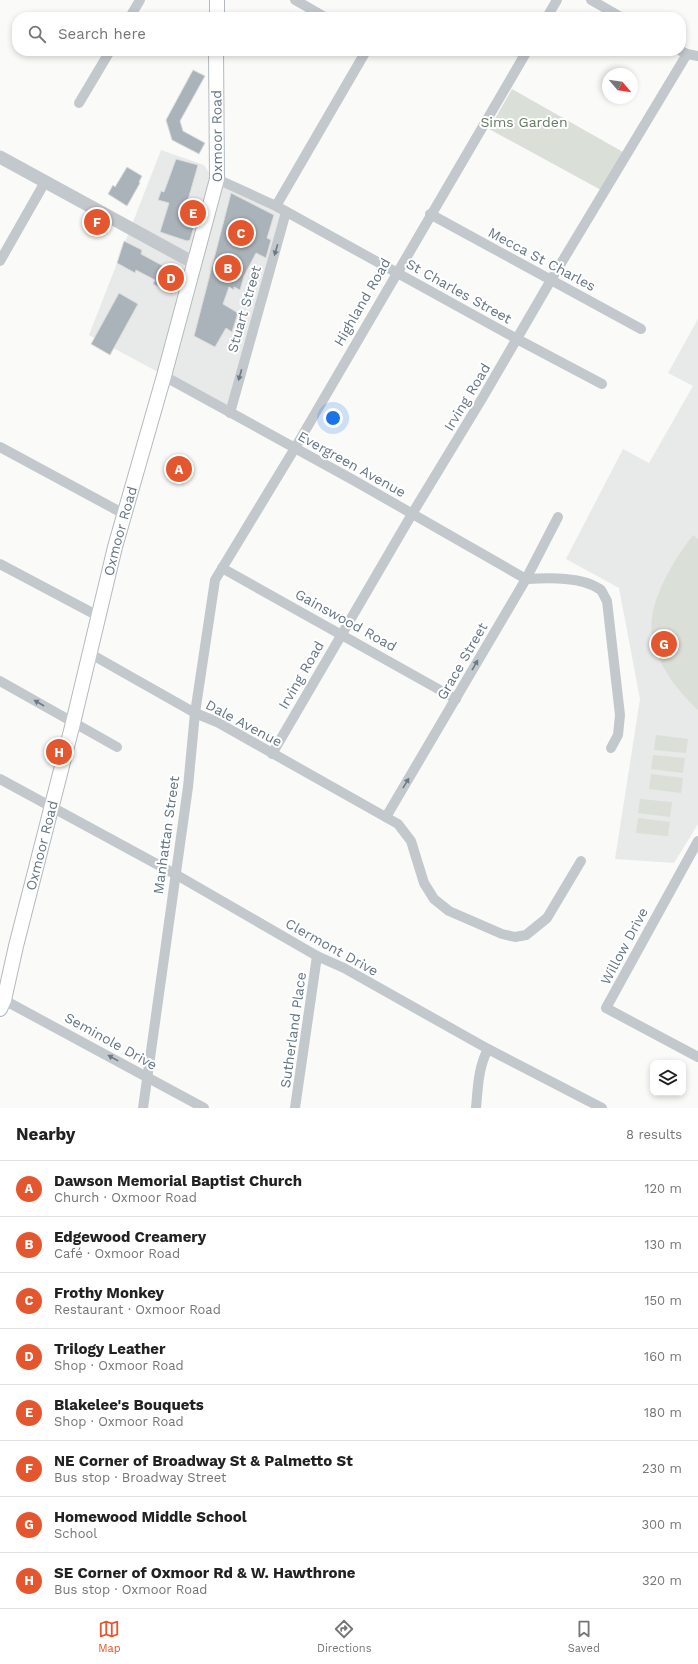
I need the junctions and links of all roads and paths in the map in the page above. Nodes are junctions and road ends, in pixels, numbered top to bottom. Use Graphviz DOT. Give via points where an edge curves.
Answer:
graph roads {
  1 [pos="140,0"];
  2 [pos="217,0"];
  3 [pos="295,0"];
  4 [pos="557,0"];
  5 [pos="591,0"];
  6 [pos="133,12"];
  7 [pos="217,12"];
  8 [pos="316,12"];
  9 [pos="550,12"];
  10 [pos="612,12"];
  11 [pos="686,53"];
  12 [pos="107,56"];
  13 [pos="216,56"];
  14 [pos="363,56"];
  15 [pos="524,56"];
  16 [pos="682,56"];
  17 [pos="698,56"];
  18 [pos="79,103"];
  19 [pos="0,157"];
  20 [pos="217,179"];
  21 [pos="45,182"];
  22 [pos="276,206"];
  23 [pos="286,212"];
  24 [pos="430,214"];
  25 [pos="0,261"];
  26 [pos="194,263"];
  27 [pos="396,273"];
  28 [pos="551,280"];
  29 [pos="641,329"];
  30 [pos="517,339"];
  31 [pos="164,376"];
  32 [pos="602,384"];
  33 [pos="230,413"];
  34 [pos="0,447"];
  35 [pos="295,448"];
  36 [pos="124,514"];
  37 [pos="412,514"];
  38 [pos="558,517"];
  39 [pos="0,564"];
  40 [pos="222,568"];
  41 [pos="526,579"];
  42 [pos="98,616"];
  43 [pos="341,635"];
  44 [pos="89,653"];
  45 [pos="0,681"];
  46 [pos="456,699"];
  47 [pos="196,713"];
  48 [pos="73,723"];
  49 [pos="117,747"];
  50 [pos="611,748"];
  51 [pos="272,754"];
  52 [pos="0,779"];
  53 [pos="51,808"];
  54 [pos="386,817"];
  55 [pos="698,841"];
  56 [pos="581,861"];
  57 [pos="175,874"];
  58 [pos="317,956"];
  59 [pos="1,1004"];
  60 [pos="488,1048"];
  61 [pos="698,1057"];
  62 [pos="148,1077"];
  63 [pos="143,1108"];
  64 [pos="204,1108"];
  65 [pos="295,1108"];
  66 [pos="476,1108"];
  67 [pos="602,1108"];
  1 -- 6 [label="street"];
  2 -- 7 [label="main road"];
  3 -- 8 [label="street"];
  4 -- 9 [label="street"];
  5 -- 10 [label="street"];
  11 -- 17 [label="street"];
  12 -- 18 [label="street"];
  13 -- 20 [label="main road, Oxmoor Road"];
  14 -- 22 [label="street"];
  15 -- 24 [label="street, Highland Road"];
  16 -- 28 [label="street, Irving Road"];
  19 -- 21 [label="street"];
  20 -- 22 [label="street, St Charles Street"];
  20 -- 26 [label="main road, Oxmoor Road"];
  21 -- 25 [label="street"];
  21 -- 26 [label="street"];
  22 -- 23 [label="street, St Charles Street"];
  23 -- 27 [label="street, St Charles Street"];
  23 -- 33 [label="street, Stuart Street, one-way"];
  24 -- 27 [label="street, Highland Road"];
  24 -- 28 [label="street, Mecca St Charles"];
  26 -- 31 [label="main road, Oxmoor Road"];
  27 -- 30 [label="street, St Charles Street"];
  27 -- 35 [label="street, Highland Road"];
  28 -- 29 [label="street, Mecca St Charles"];
  28 -- 30 [label="street, Irving Road"];
  30 -- 32 [label="street, St Charles Street"];
  30 -- 37 [label="street, Irving Road"];
  31 -- 33 [label="street, Evergreen Avenue"];
  31 -- 36 [label="main road, Oxmoor Road"];
  33 -- 35 [label="street, Evergreen Avenue"];
  34 -- 36 [label="street"];
  35 -- 37 [label="street, Evergreen Avenue"];
  35 -- 40 [label="street, Highland Road"];
  36 -- 42 [label="main road, Oxmoor Road"];
  37 -- 41 [label="street, Evergreen Avenue"];
  37 -- 43 [label="street, Irving Road"];
  38 -- 41 [label="street, Grace Street"];
  39 -- 42 [label="street"];
  40 -- 43 [label="street, Gainswood Road"];
  40 -- 47 [label="street, Manhattan Street" via="215,580"];
  46 -- 41 [label="street, Grace Street, one-way"];
  41 -- 50 [label="street" via="572,580 602,591 607,601 620,715 618,735"];
  42 -- 44 [label="main road, Oxmoor Road"];
  43 -- 46 [label="street, Gainswood Road"];
  43 -- 51 [label="street, Irving Road"];
  44 -- 47 [label="street, Dale Avenue"];
  44 -- 48 [label="main road, Oxmoor Road"];
  48 -- 45 [label="street, one-way"];
  54 -- 46 [label="street, Grace Street, one-way"];
  47 -- 51 [label="street, Dale Avenue" via="217,722"];
  47 -- 57 [label="street, Manhattan Street"];
  48 -- 49 [label="street"];
  48 -- 53 [label="main road, Oxmoor Road"];
  51 -- 54 [label="street, Dale Avenue"];
  52 -- 53 [label="street, Clermont Drive"];
  53 -- 57 [label="street, Clermont Drive"];
  53 -- 59 [label="main road, Oxmoor Road"];
  54 -- 56 [label="street, Dale Avenue" via="398,824 411,841 424,883 434,899 450,911 515,938 526,935 547,918"];
  55 -- 61 [label="street, Willow Drive" via="606,1008"];
  57 -- 58 [label="street, Clermont Drive"];
  57 -- 62 [label="street, Manhattan Street"];
  58 -- 60 [label="street, Clermont Drive" via="344,968"];
  58 -- 65 [label="street, Sutherland Place"];
  62 -- 59 [label="street, Seminole Drive, one-way"];
  60 -- 66 [label="street" via="479,1072"];
  60 -- 67 [label="street, Clermont Drive"];
  62 -- 63 [label="street, Manhattan Street"];
  62 -- 64 [label="street, Seminole Drive"];
}
